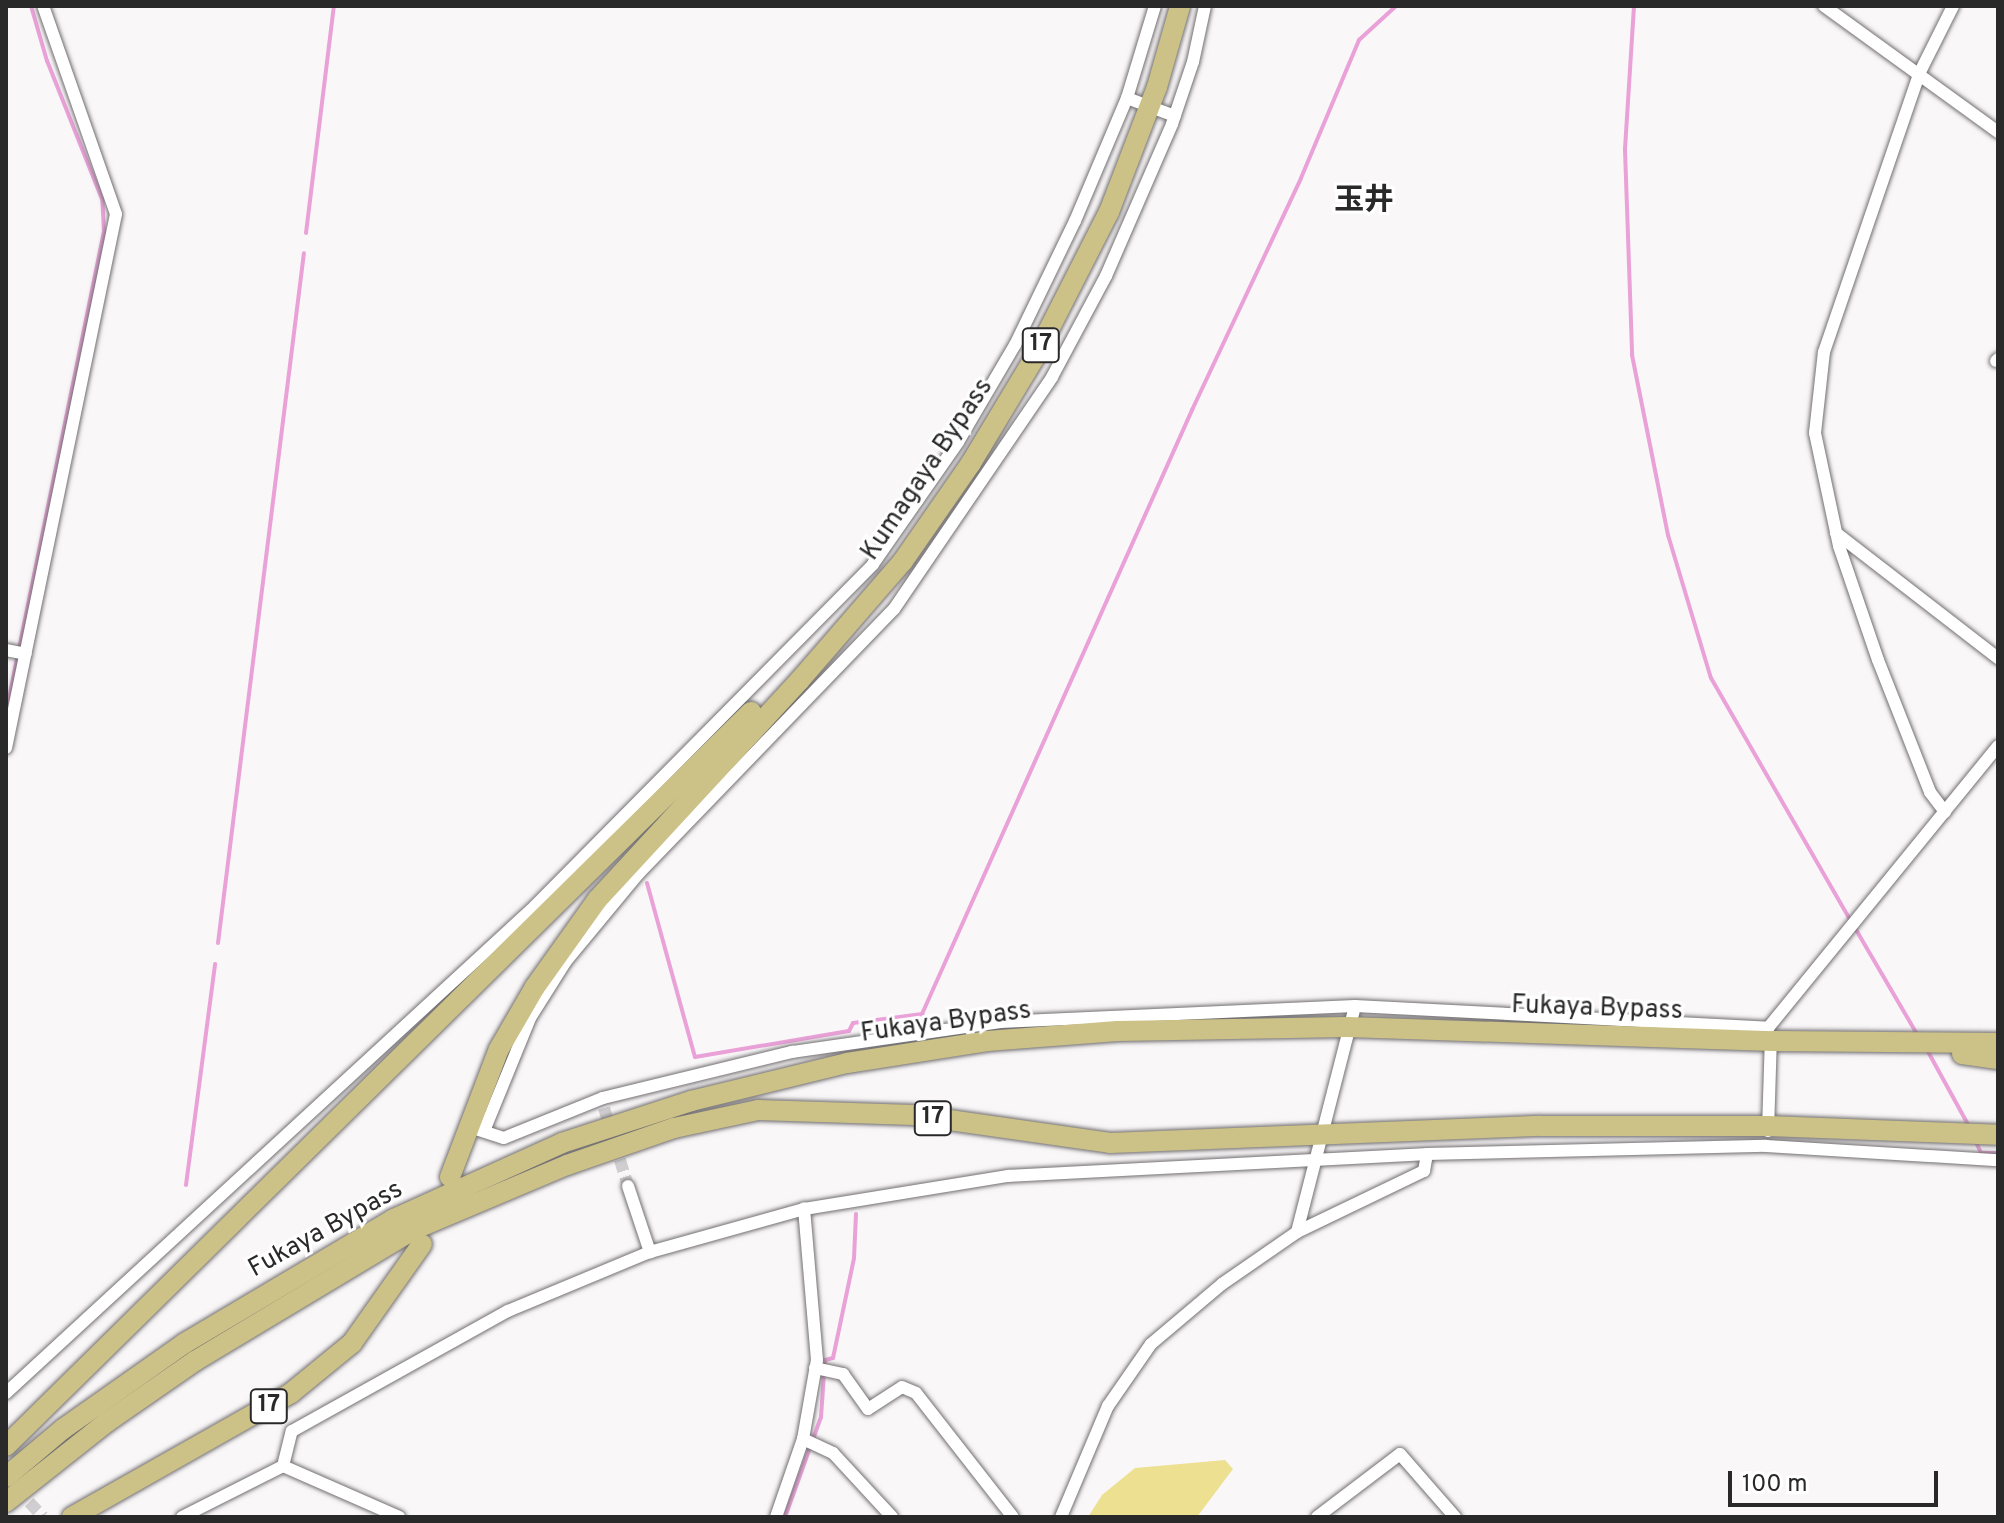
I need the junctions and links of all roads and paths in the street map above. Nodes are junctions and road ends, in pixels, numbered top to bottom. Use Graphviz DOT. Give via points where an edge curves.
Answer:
graph roads {
  1 [pos="43,6"];
  2 [pos="1155,6"];
  3 [pos="1180,6"];
  4 [pos="1205,6"];
  5 [pos="1824,6"];
  6 [pos="1953,6"];
  7 [pos="1920,72"];
  8 [pos="1127,98"];
  9 [pos="1149,106"];
  10 [pos="1175,116"];
  11 [pos="1998,132"];
  12 [pos="1015,345"];
  13 [pos="1033,360"];
  14 [pos="1052,377"];
  15 [pos="1836,533"];
  16 [pos="828,642"];
  17 [pos="8,650"];
  18 [pos="25,654"];
  19 [pos="1998,658"];
  20 [pos="1998,746"];
  21 [pos="6,748"];
  22 [pos="1945,812"];
  23 [pos="540,911"];
  24 [pos="563,956"];
  25 [pos="1355,1006"];
  26 [pos="1347,1027"];
  27 [pos="1770,1034"];
  28 [pos="1928,1042"];
  29 [pos="1998,1043"];
  30 [pos="1998,1059"];
  31 [pos="477,1129"];
  32 [pos="1323,1133"];
  33 [pos="1981,1135"];
  34 [pos="1767,1136"];
  35 [pos="1427,1154"];
  36 [pos="1314,1160"];
  37 [pos="1998,1160"];
  38 [pos="450,1177"];
  39 [pos="628,1186"];
  40 [pos="804,1209"];
  41 [pos="1297,1232"];
  42 [pos="422,1244"];
  43 [pos="650,1252"];
  44 [pos="815,1368"];
  45 [pos="6,1393"];
  46 [pos="804,1439"];
  47 [pos="6,1446"];
  48 [pos="283,1466"];
  49 [pos="6,1477"];
  50 [pos="6,1502"];
  51 [pos="72,1517"];
  52 [pos="182,1517"];
  53 [pos="399,1517"];
  54 [pos="776,1517"];
  55 [pos="892,1517"];
  56 [pos="1013,1517"];
  57 [pos="1061,1517"];
  58 [pos="1317,1517"];
  59 [pos="1455,1517"];
  1 -- 18 [label="street" via="116,214"];
  2 -- 8 [label="street"];
  3 -- 9 [label="highway, Kumagaya Bypass / 17"];
  4 -- 10 [label="street"];
  5 -- 7 [label="street"];
  6 -- 7 [label="street"];
  7 -- 11 [label="street"];
  7 -- 15 [label="street" via="1824,352 1815,433"];
  8 -- 9 [label="street"];
  8 -- 12 [label="street"];
  9 -- 10 [label="street"];
  9 -- 13 [label="highway, Kumagaya Bypass / 17" via="1109,212"];
  10 -- 14 [label="street" via="1106,276"];
  12 -- 13 [label="street"];
  12 -- 23 [label="street" via="958,442 873,564"];
  13 -- 14 [label="street"];
  13 -- 16 [label="highway, Kumagaya Bypass / 17" via="903,561"];
  14 -- 24 [label="street" via="894,609"];
  15 -- 19 [label="street"];
  15 -- 22 [label="street" via="1899,715 1930,792"];
  16 -- 23 [label="highway, 17"];
  16 -- 24 [label="highway, 17" via="800,680 597,900"];
  17 -- 18 [label="street"];
  18 -- 21 [label="street"];
  20 -- 22 [label="street"];
  22 -- 27 [label="street"];
  23 -- 45 [label="street"];
  23 -- 47 [label="highway, 17"];
  24 -- 31 [label="highway, 17" via="499,1049"];
  25 -- 26 [label="street"];
  25 -- 27 [label="street"];
  25 -- 31 [label="street" via="1000,1022 792,1052 604,1103 504,1138"];
  26 -- 27 [label="highway, Fukaya Bypass"];
  26 -- 32 [label="street"];
  26 -- 49 [label="highway, Fukaya Bypass" via="1118,1031 987,1041 847,1063 691,1101 562,1143 394,1219 290,1277 185,1343 63,1429"];
  27 -- 28 [label="highway, Fukaya Bypass"];
  27 -- 34 [label="street"];
  28 -- 29 [label="highway, Fukaya Bypass"];
  28 -- 30 [label="highway"];
  31 -- 38 [label="highway, 17"];
  32 -- 34 [label="highway, Fukaya Bypass / 17" via="1541,1126"];
  32 -- 36 [label="street"];
  32 -- 50 [label="highway, Fukaya Bypass / 17" via="1110,1143 914,1115 814,1110 758,1110 674,1128 567,1165 413,1230 195,1361"];
  33 -- 34 [label="highway, Fukaya Bypass / 17"];
  34 -- 35 [label="street"];
  34 -- 37 [label="street"];
  35 -- 36 [label="street"];
  35 -- 41 [label="street" via="1424,1171"];
  36 -- 40 [label="street" via="1008,1176"];
  36 -- 41 [label="street"];
  39 -- 43 [label="street"];
  40 -- 43 [label="street"];
  40 -- 44 [label="street"];
  41 -- 57 [label="street" via="1222,1284 1151,1344 1108,1406"];
  42 -- 51 [label="highway, 17" via="352,1343 291,1393"];
  43 -- 48 [label="street" via="508,1311 292,1431"];
  44 -- 46 [label="street"];
  44 -- 56 [label="street" via="843,1374 868,1409 902,1387 916,1393"];
  46 -- 54 [label="street"];
  46 -- 55 [label="street" via="833,1453"];
  48 -- 52 [label="street"];
  48 -- 53 [label="street"];
  58 -- 59 [label="street" via="1400,1454"];
}
